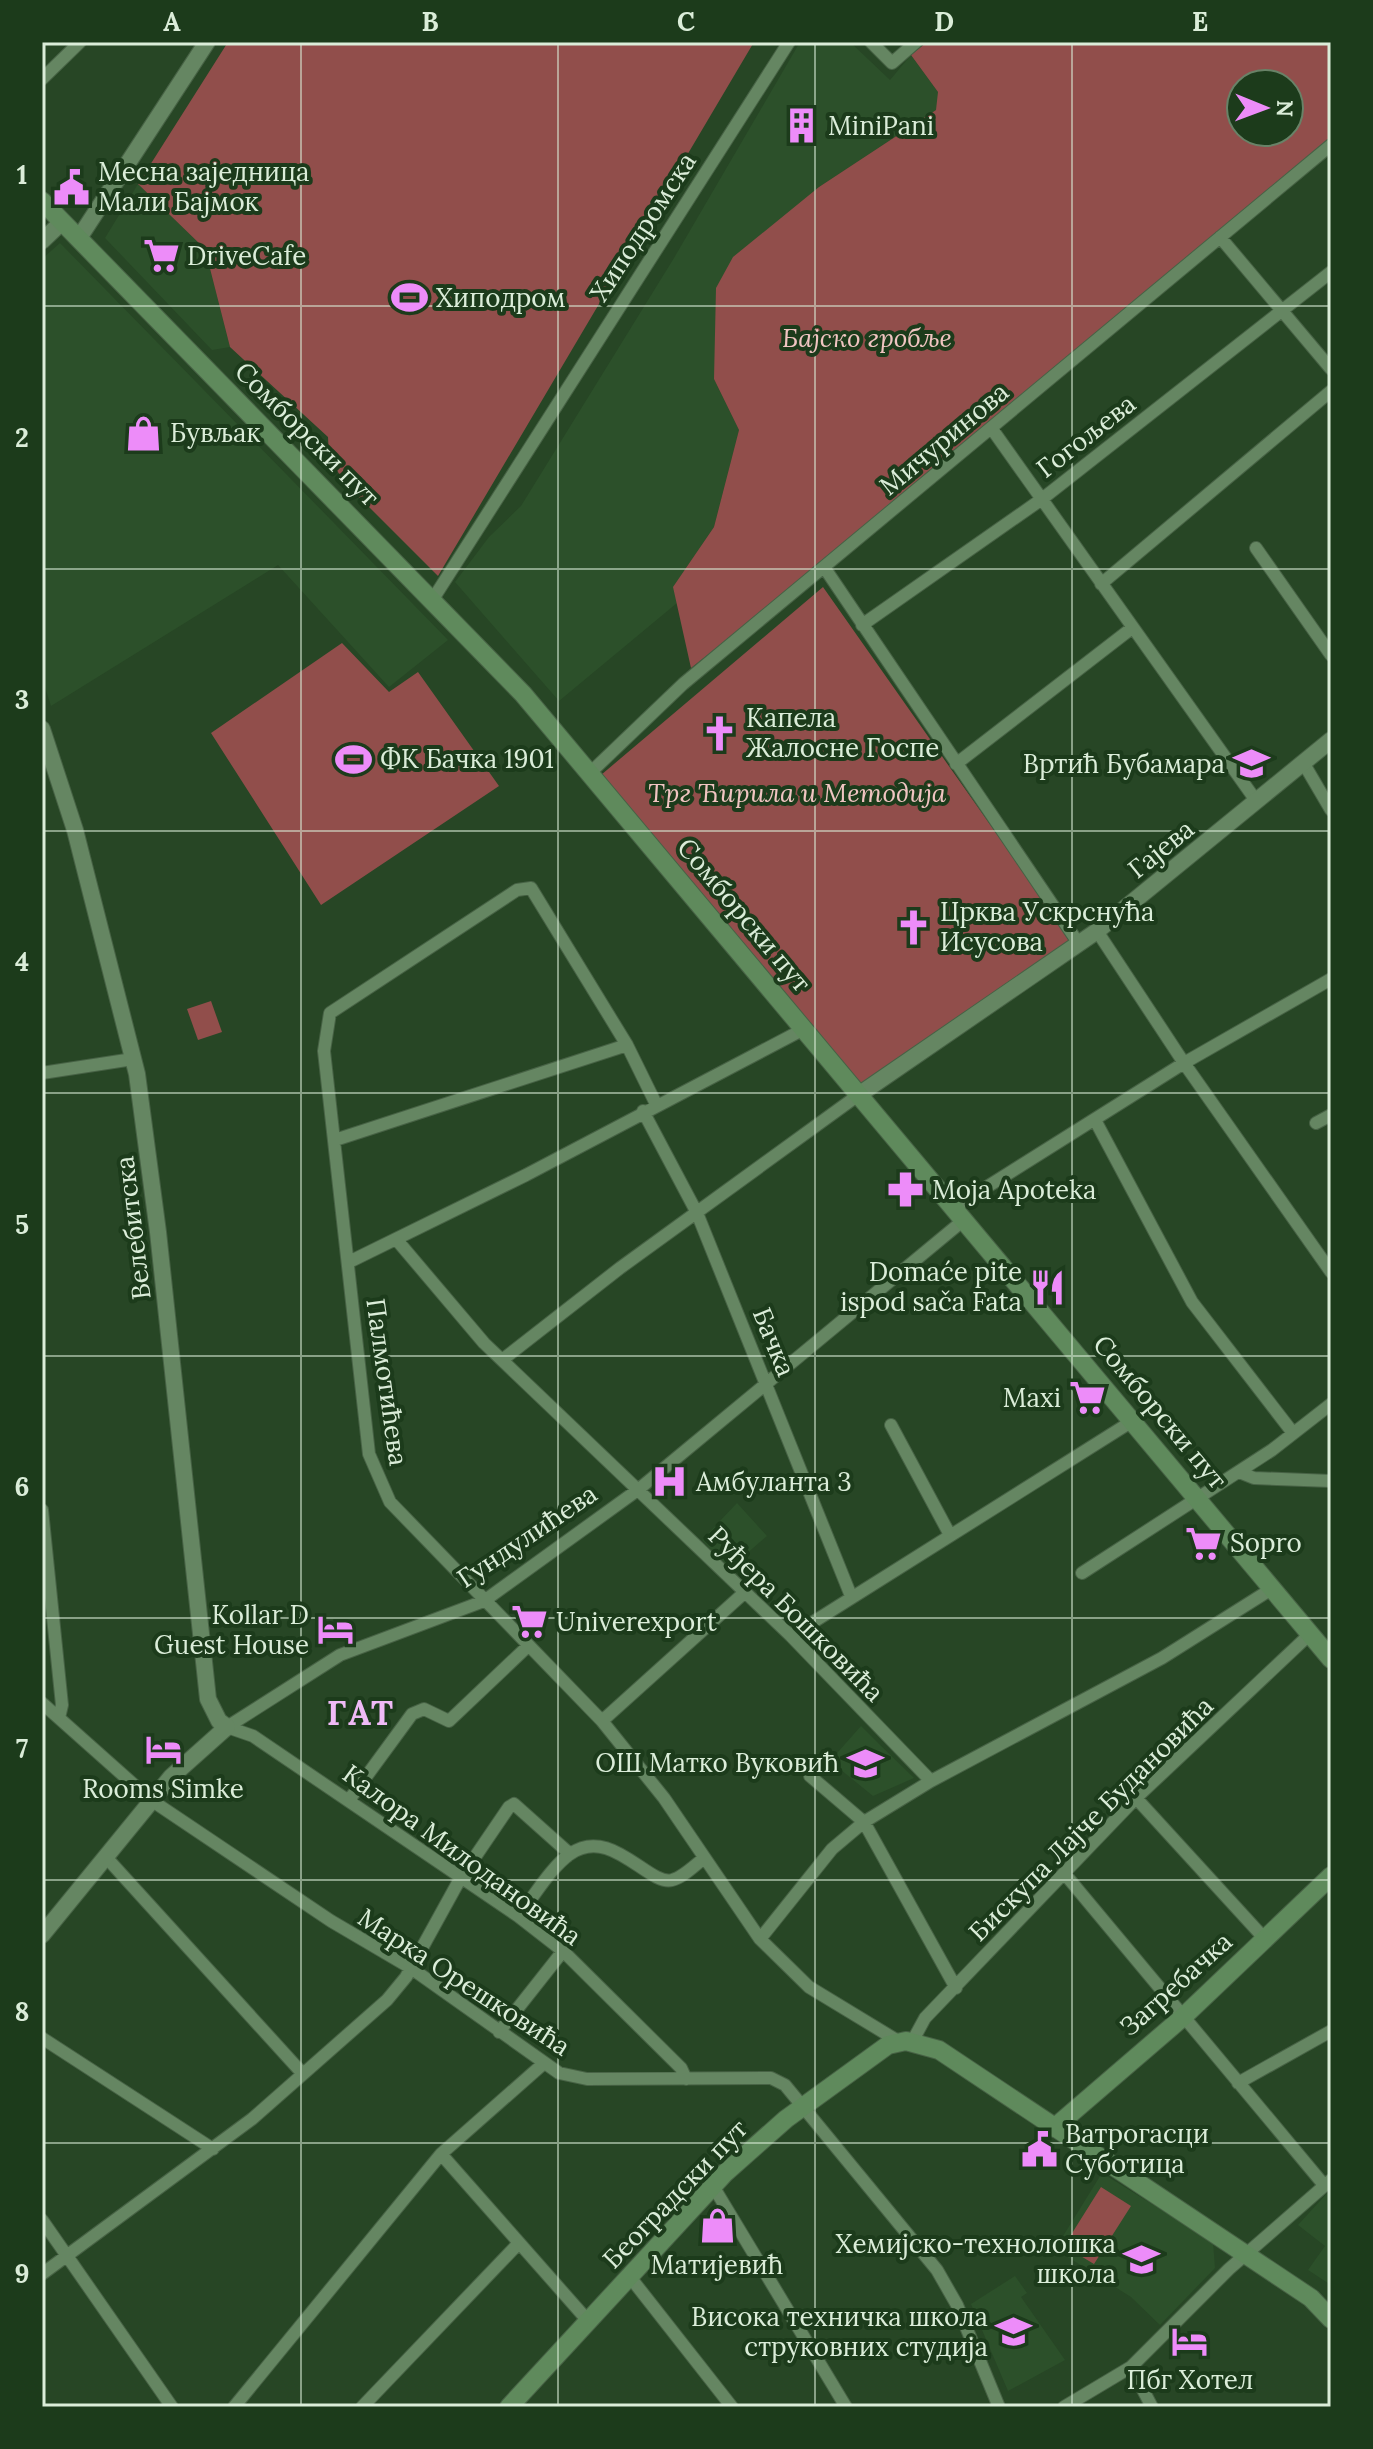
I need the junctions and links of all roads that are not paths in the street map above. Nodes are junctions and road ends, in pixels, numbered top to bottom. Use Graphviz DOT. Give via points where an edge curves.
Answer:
graph roads {
  1 [pos="80,42"];
  2 [pos="207,42"];
  3 [pos="789,42"];
  4 [pos="871,42"];
  5 [pos="916,42"];
  6 [pos="42,79"];
  7 [pos="1331,145"];
  8 [pos="42,201"];
  9 [pos="62,222"];
  10 [pos="1220,237"];
  11 [pos="79,238"];
  12 [pos="42,241"];
  13 [pos="1331,272"];
  14 [pos="1282,309"];
  15 [pos="1331,369"];
  16 [pos="1331,391"];
  17 [pos="992,429"];
  18 [pos="1042,499"];
  19 [pos="1256,548"];
  20 [pos="824,567"];
  21 [pos="1101,584"];
  22 [pos="433,599"];
  23 [pos="862,625"];
  24 [pos="1132,628"];
  25 [pos="1331,655"];
  26 [pos="43,736"];
  27 [pos="1331,740"];
  28 [pos="956,764"];
  29 [pos="1304,764"];
  30 [pos="591,772"];
  31 [pos="1257,802"];
  32 [pos="1331,810"];
  33 [pos="1097,931"];
  34 [pos="1079,944"];
  35 [pos="1331,979"];
  36 [pos="804,1029"];
  37 [pos="627,1045"];
  38 [pos="133,1059"];
  39 [pos="1184,1063"];
  40 [pos="42,1073"];
  41 [pos="857,1096"];
  42 [pos="656,1104"];
  43 [pos="643,1111"];
  44 [pos="1331,1115"];
  45 [pos="1095,1120"];
  46 [pos="1316,1123"];
  47 [pos="335,1140"];
  48 [pos="697,1213"];
  49 [pos="960,1213"];
  50 [pos="396,1239"];
  51 [pos="349,1262"];
  52 [pos="1331,1272"];
  53 [pos="502,1360"];
  54 [pos="767,1384"];
  55 [pos="1331,1404"];
  56 [pos="1134,1420"];
  57 [pos="891,1425"];
  58 [pos="1293,1433"];
  59 [pos="1239,1472"];
  60 [pos="1331,1481"];
  61 [pos="639,1489"];
  62 [pos="1198,1499"];
  63 [pos="42,1510"];
  64 [pos="950,1535"];
  65 [pos="1082,1573"];
  66 [pos="1273,1588"];
  67 [pos="744,1593"];
  68 [pos="851,1596"];
  69 [pos="484,1601"];
  70 [pos="1310,1634"];
  71 [pos="791,1636"];
  72 [pos="527,1647"];
  73 [pos="1331,1659"];
  74 [pos="42,1703"];
  75 [pos="59,1718"];
  76 [pos="602,1721"];
  77 [pos="227,1727"];
  78 [pos="810,1776"];
  79 [pos="931,1781"];
  80 [pos="1136,1798"];
  81 [pos="151,1800"];
  82 [pos="349,1800"];
  83 [pos="864,1822"];
  84 [pos="570,1854"];
  85 [pos="105,1856"];
  86 [pos="703,1859"];
  87 [pos="1064,1873"];
  88 [pos="1331,1876"];
  89 [pos="460,1879"];
  90 [pos="518,1916"];
  91 [pos="42,1935"];
  92 [pos="1264,1938"];
  93 [pos="760,1939"];
  94 [pos="563,1951"];
  95 [pos="411,1968"];
  96 [pos="956,1988"];
  97 [pos="1183,2017"];
  98 [pos="1331,2031"];
  99 [pos="499,2032"];
  100 [pos="42,2038"];
  101 [pos="905,2042"];
  102 [pos="543,2064"];
  103 [pos="303,2074"];
  104 [pos="686,2079"];
  105 [pos="1238,2083"];
  106 [pos="804,2105"];
  107 [pos="1054,2128"];
  108 [pos="213,2149"];
  109 [pos="441,2154"];
  110 [pos="1327,2182"];
  111 [pos="713,2186"];
  112 [pos="42,2220"];
  113 [pos="519,2243"];
  114 [pos="1247,2255"];
  115 [pos="67,2256"];
  116 [pos="42,2274"];
  117 [pos="630,2277"];
  118 [pos="1331,2319"];
  119 [pos="589,2322"];
  120 [pos="1131,2367"];
  121 [pos="172,2407"];
  122 [pos="234,2407"];
  123 [pos="362,2407"];
  124 [pos="509,2407"];
  125 [pos="732,2407"];
  126 [pos="846,2407"];
  127 [pos="999,2407"];
  128 [pos="1064,2407"];
  129 [pos="1152,2407"];
  1 -- 6 [label="street"];
  2 -- 11 [label="street"];
  3 -- 22 [label="street, Хиподромска"];
  4 -- 5 [label="street" via="892,63"];
  7 -- 10 [label="street, Мичуринова"];
  8 -- 9 [label="main road, Сомборски пут"];
  9 -- 11 [label="main road, Сомборски пут"];
  9 -- 12 [label="street"];
  10 -- 14 [label="street"];
  10 -- 17 [label="street, Мичуринова"];
  11 -- 22 [label="main road, Сомборски пут"];
  13 -- 14 [label="street, Гогољева"];
  14 -- 15 [label="street"];
  14 -- 18 [label="street, Гогољева"];
  16 -- 21 [label="street"];
  17 -- 18 [label="street"];
  17 -- 20 [label="street, Мичуринова"];
  18 -- 21 [label="street"];
  18 -- 23 [label="street, Гогољева"];
  19 -- 25 [label="street"];
  20 -- 23 [label="street"];
  20 -- 30 [label="street, Мичуринова" via="683,684"];
  21 -- 24 [label="street"];
  22 -- 30 [label="main road, Сомборски пут"];
  23 -- 28 [label="street"];
  24 -- 28 [label="street"];
  24 -- 31 [label="street"];
  26 -- 38 [label="street, Велебитска" via="75,830"];
  27 -- 29 [label="street, Гајева"];
  28 -- 34 [label="street"];
  29 -- 31 [label="street, Гајева"];
  29 -- 32 [label="street"];
  30 -- 36 [label="main road, Сомборски пут"];
  31 -- 33 [label="street, Гајева"];
  33 -- 34 [label="street, Гајева"];
  33 -- 39 [label="street"];
  34 -- 41 [label="street, Гајева"];
  35 -- 39 [label="street, Гундулићева"];
  36 -- 41 [label="main road, Сомборски пут"];
  36 -- 42 [label="street"];
  37 -- 42 [label="street"];
  37 -- 47 [label="street"];
  37 -- 47 [label="street, Палмотићева" via="540,899 531,888 517,890 330,1013 324,1051"];
  38 -- 40 [label="street"];
  38 -- 77 [label="street, Велебитска" via="158,1232 208,1699"];
  39 -- 45 [label="street, Гундулићева"];
  39 -- 52 [label="street"];
  41 -- 48 [label="street"];
  41 -- 49 [label="main road, Сомборски пут"];
  42 -- 43 [label="street"];
  43 -- 48 [label="street, Бачка"];
  43 -- 50 [label="street"];
  44 -- 46 [label="street"];
  45 -- 49 [label="street, Гундулићева"];
  45 -- 58 [label="street" via="1192,1302"];
  47 -- 51 [label="street, Палмотићева"];
  48 -- 53 [label="street"];
  48 -- 54 [label="street, Бачка"];
  49 -- 54 [label="street, Гундулићева"];
  49 -- 56 [label="main road, Сомборски пут"];
  50 -- 51 [label="street"];
  50 -- 53 [label="street, Руђера Бошковића"];
  51 -- 69 [label="street, Палмотићева" via="363,1411 378,1480 390,1502"];
  53 -- 61 [label="street, Руђера Бошковића"];
  54 -- 61 [label="street, Гундулићева"];
  54 -- 68 [label="street, Бачка"];
  55 -- 58 [label="street"];
  56 -- 62 [label="main road, Сомборски пут"];
  56 -- 64 [label="street"];
  57 -- 64 [label="street"];
  58 -- 59 [label="street"];
  59 -- 60 [label="street" via="1254,1478"];
  59 -- 62 [label="street"];
  61 -- 67 [label="street, Руђера Бошковића"];
  61 -- 69 [label="street, Гундулићева"];
  62 -- 65 [label="street"];
  62 -- 66 [label="main road, Сомборски пут"];
  63 -- 75 [label="street" via="62,1705"];
  64 -- 68 [label="street"];
  66 -- 70 [label="main road, Сомборски пут"];
  66 -- 79 [label="street" via="1162,1658"];
  67 -- 71 [label="street, Руђера Бошковића"];
  67 -- 76 [label="street"];
  68 -- 71 [label="street"];
  69 -- 72 [label="street, Палмотићева"];
  69 -- 77 [label="street, Гундулићева" via="340,1655"];
  70 -- 73 [label="main road, Сомборски пут"];
  70 -- 80 [label="street, Бискупа Лајче Будановића"];
  71 -- 79 [label="street, Руђера Бошковића"];
  72 -- 76 [label="street, Палмотићева"];
  72 -- 82 [label="street" via="449,1721 424,1709 412,1714"];
  74 -- 75 [label="street, Марка Орешковића"];
  75 -- 81 [label="street, Марка Орешковића"];
  76 -- 86 [label="street, Палмотићева" via="664,1798"];
  77 -- 81 [label="street, Гундулићева"];
  77 -- 82 [label="street, Калора Милодановића" via="253,1736"];
  78 -- 83 [label="street"];
  79 -- 83 [label="street"];
  80 -- 87 [label="street, Бискупа Лајче Будановића"];
  80 -- 92 [label="street"];
  81 -- 85 [label="street, Гундулићева"];
  81 -- 95 [label="street, Марка Орешковића"];
  82 -- 89 [label="street, Калора Милодановића"];
  83 -- 93 [label="street" via="832,1849"];
  83 -- 96 [label="street"];
  84 -- 86 [label="street" via="604,1848 669,1881"];
  84 -- 89 [label="street" via="514,1804"];
  84 -- 90 [label="street"];
  85 -- 91 [label="street, Гундулићева"];
  85 -- 103 [label="street"];
  86 -- 93 [label="street, Палмотићева"];
  87 -- 96 [label="street, Бискупа Лајче Будановића"];
  87 -- 97 [label="street"];
  88 -- 92 [label="main road, Загребачка"];
  89 -- 90 [label="street, Калора Милодановића"];
  89 -- 95 [label="street"];
  90 -- 94 [label="street, Калора Милодановића"];
  92 -- 97 [label="main road, Загребачка"];
  93 -- 101 [label="street, Палмотићева" via="809,1987"];
  94 -- 99 [label="street"];
  94 -- 104 [label="street, Калора Милодановића" via="681,2068"];
  95 -- 99 [label="street, Марка Орешковића"];
  95 -- 103 [label="street" via="387,2000"];
  96 -- 101 [label="street, Бискупа Лајче Будановића"];
  97 -- 105 [label="street"];
  97 -- 107 [label="main road, Загребачка"];
  98 -- 105 [label="street"];
  99 -- 102 [label="street, Марка Орешковића"];
  100 -- 108 [label="street"];
  101 -- 106 [label="main road, Београдски пут" via="872,2055"];
  101 -- 107 [label="main road" via="939,2050"];
  102 -- 104 [label="street, Марка Орешковића" via="573,2078"];
  102 -- 109 [label="street"];
  103 -- 108 [label="street"];
  104 -- 106 [label="street, Марка Орешковића" via="771,2078"];
  105 -- 110 [label="street"];
  106 -- 111 [label="main road, Београдски пут"];
  106 -- 127 [label="street, Марка Орешковића" via="937,2270"];
  107 -- 114 [label="main road"];
  108 -- 115 [label="street"];
  109 -- 113 [label="street"];
  109 -- 122 [label="street"];
  110 -- 114 [label="street"];
  111 -- 117 [label="main road, Београдски пут"];
  111 -- 126 [label="street"];
  112 -- 115 [label="street"];
  113 -- 119 [label="street"];
  113 -- 123 [label="street"];
  114 -- 118 [label="main road" via="1311,2298"];
  114 -- 120 [label="street"];
  115 -- 116 [label="street"];
  115 -- 121 [label="street"];
  117 -- 119 [label="main road, Београдски пут"];
  117 -- 125 [label="street"];
  119 -- 124 [label="main road, Београдски пут"];
  120 -- 128 [label="street"];
  120 -- 129 [label="street"];
}
